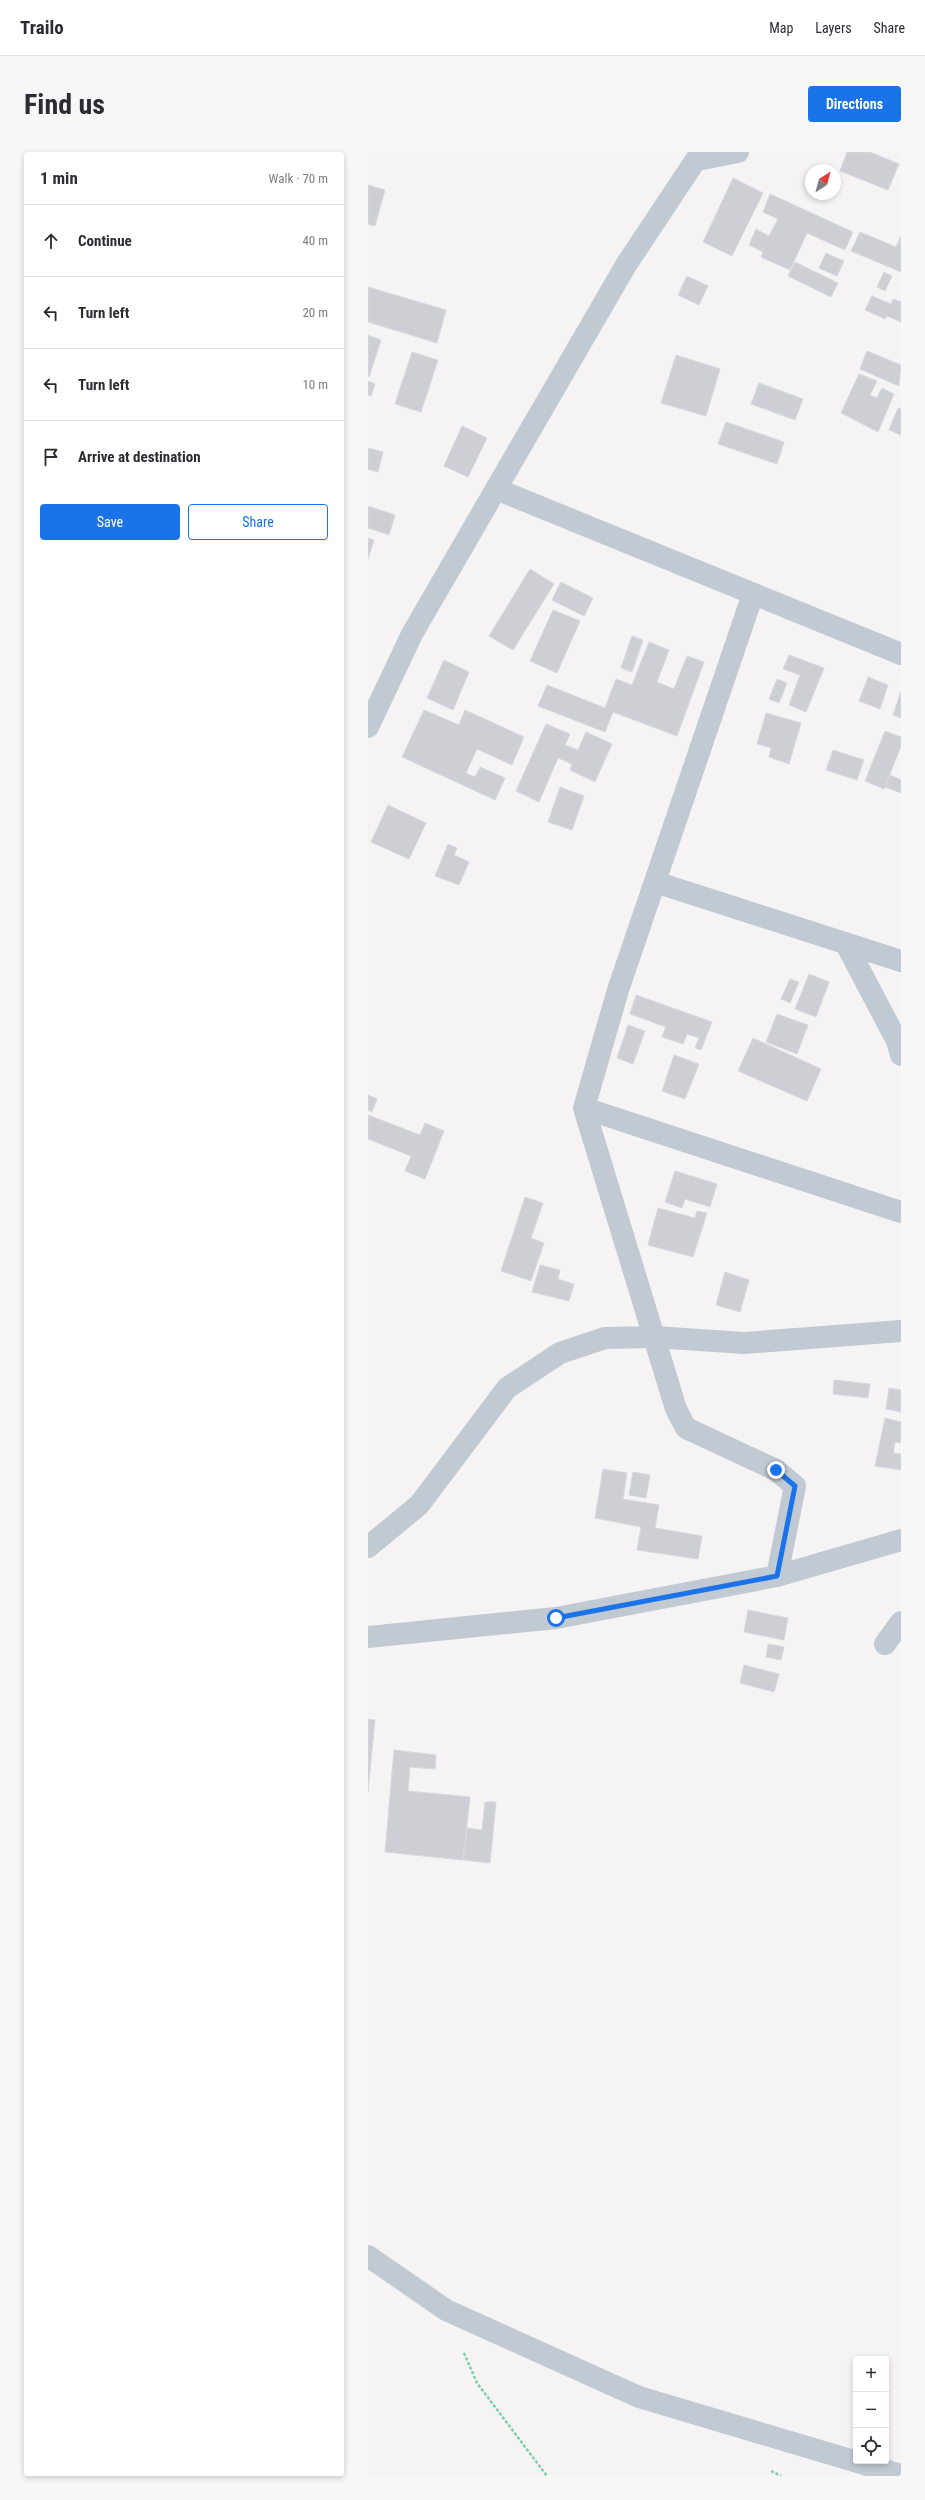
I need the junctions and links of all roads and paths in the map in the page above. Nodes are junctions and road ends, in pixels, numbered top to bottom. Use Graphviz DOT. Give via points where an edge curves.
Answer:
graph roads {
  1 [pos="738,152"];
  2 [pos="699,156"];
  3 [pos="496,489"];
  4 [pos="754,594"];
  5 [pos="901,654"];
  6 [pos="368,727"];
  7 [pos="655,882"];
  8 [pos="846,944"];
  9 [pos="901,961"];
  10 [pos="901,1055"];
  11 [pos="584,1108"];
  12 [pos="901,1212"];
  13 [pos="901,1331"];
  14 [pos="655,1337"];
  15 [pos="901,1540"];
  16 [pos="368,1547"];
  17 [pos="777,1576"];
  18 [pos="901,1622"];
  19 [pos="368,1638"];
  20 [pos="885,1644"];
  21 [pos="368,2256"];
  22 [pos="446,2310"];
  23 [pos="901,2475"];
  24 [pos="546,2476"];
  1 -- 2 [label="street"];
  2 -- 3 [label="street" via="626,265"];
  3 -- 4 [label="street"];
  3 -- 6 [label="street" via="412,634"];
  4 -- 5 [label="street"];
  4 -- 7 [label="street"];
  7 -- 8 [label="street"];
  7 -- 11 [label="street" via="618,990"];
  8 -- 9 [label="street"];
  8 -- 10 [label="street" via="897,1041"];
  11 -- 12 [label="street"];
  11 -- 14 [label="street"];
  13 -- 14 [label="street" via="744,1343"];
  14 -- 16 [label="street" via="605,1338 560,1352 507,1388 419,1505"];
  14 -- 17 [label="street" via="676,1409 686,1428 776,1470 795,1486"];
  15 -- 17 [label="street"];
  17 -- 19 [label="street" via="556,1618"];
  18 -- 20 [label="street"];
  21 -- 22 [label="street"];
  22 -- 23 [label="street" via="639,2397"];
  22 -- 24 [label="path" via="477,2383"];
}
